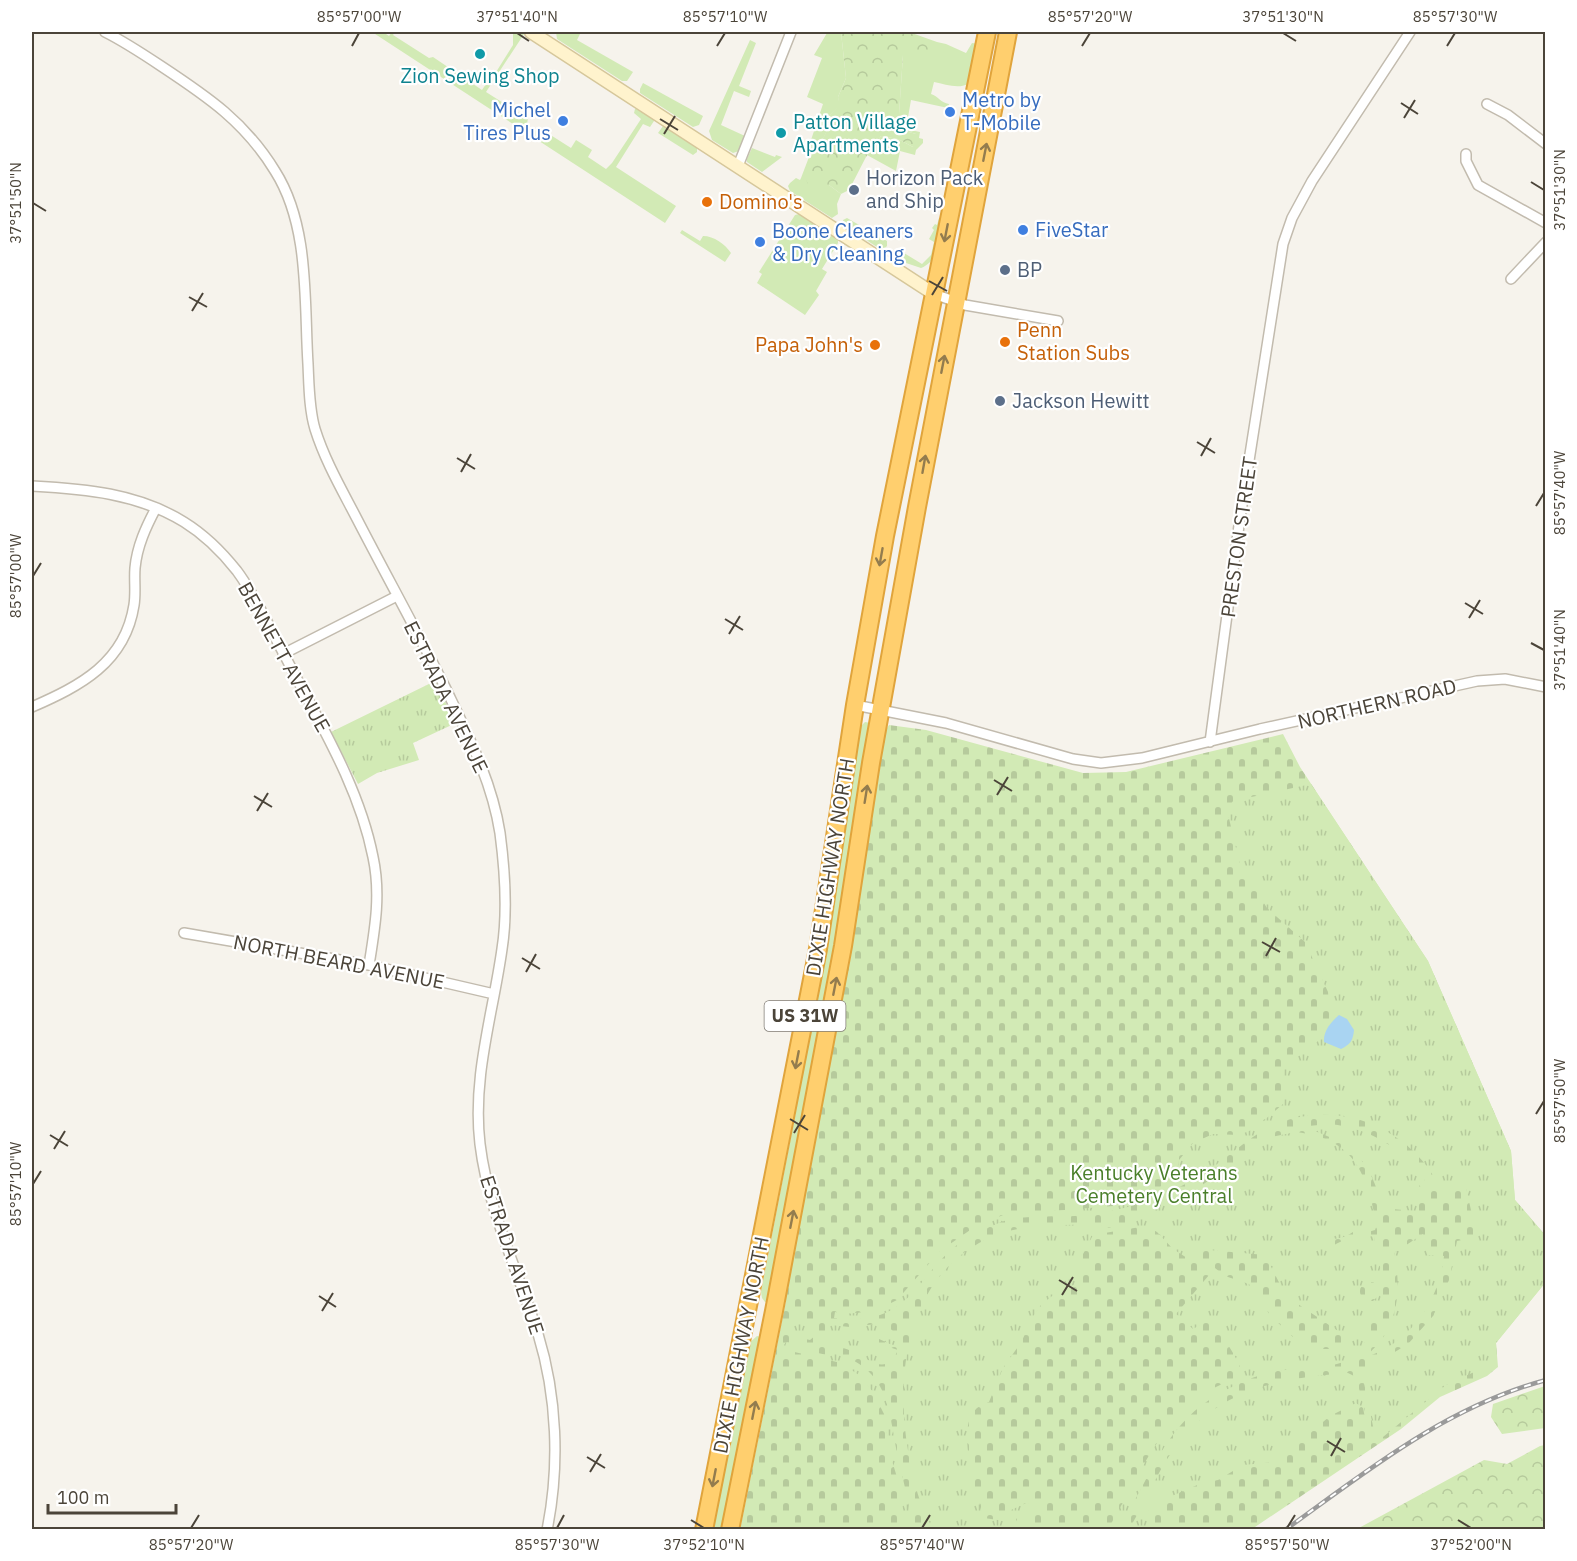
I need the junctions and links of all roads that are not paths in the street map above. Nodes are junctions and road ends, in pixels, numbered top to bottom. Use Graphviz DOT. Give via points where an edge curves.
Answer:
graph roads {
  1 [pos="105,32"];
  2 [pos="531,32"];
  3 [pos="791,32"];
  4 [pos="987,32"];
  5 [pos="1008,32"];
  6 [pos="1410,32"];
  7 [pos="1486,104"];
  8 [pos="1545,144"];
  9 [pos="1466,154"];
  10 [pos="738,166"];
  11 [pos="1545,223"];
  12 [pos="1545,242"];
  13 [pos="1511,279"];
  14 [pos="934,294"];
  15 [pos="955,302"];
  16 [pos="1058,321"];
  17 [pos="32,486"];
  18 [pos="156,508"];
  19 [pos="397,596"];
  20 [pos="283,654"];
  21 [pos="1545,687"];
  22 [pos="855,705"];
  23 [pos="32,706"];
  24 [pos="882,710"];
  25 [pos="1210,742"];
  26 [pos="184,933"];
  27 [pos="369,965"];
  28 [pos="494,994"];
  29 [pos="547,1530"];
  30 [pos="704,1530"];
  31 [pos="730,1530"];
  1 -- 19 [label="street, ESTRADA AVENUE" via="213,101 250,134 278,174 295,219 301,251 313,423 325,456"];
  2 -- 10 [label="main road"];
  3 -- 10 [label="street"];
  4 -- 14 [label="highway, US 31W, one-way"];
  15 -- 5 [label="highway, US 31W, one-way"];
  6 -- 25 [label="street, PRESTON STREET" via="1312,181 1283,244"];
  7 -- 8 [label="street" via="1508,115"];
  9 -- 11 [label="street" via="1478,186"];
  10 -- 14 [label="main road"];
  12 -- 13 [label="street"];
  14 -- 15 [label="street"];
  14 -- 22 [label="highway, DIXIE HIGHWAY NORTH / US 31W, one-way"];
  15 -- 16 [label="street"];
  24 -- 15 [label="highway, DIXIE HIGHWAY NORTH / US 31W, one-way"];
  17 -- 18 [label="street, BENNETT AVENUE" via="99,491"];
  18 -- 20 [label="street, BENNETT AVENUE" via="199,533 225,556 250,590"];
  18 -- 23 [label="street" via="138,549 134,607 117,648 84,682"];
  19 -- 20 [label="street"];
  19 -- 28 [label="street, ESTRADA AVENUE" via="477,752 492,798 503,858 505,901 503,944"];
  20 -- 27 [label="street, BENNETT AVENUE" via="331,744 366,826 377,888"];
  21 -- 25 [label="street, NORTHERN ROAD" via="1505,679 1477,681"];
  22 -- 24 [label="street"];
  22 -- 30 [label="highway, DIXIE HIGHWAY NORTH / US 31W, one-way" via="816,960"];
  24 -- 25 [label="street" via="950,724 1087,762 1142,758"];
  31 -- 24 [label="highway, DIXIE HIGHWAY NORTH / US 31W, one-way" via="838,969"];
  26 -- 27 [label="street, NORTH BEARD AVENUE"];
  27 -- 28 [label="street, NORTH BEARD AVENUE"];
  28 -- 29 [label="street, ESTRADA AVENUE" via="480,1070 480,1143 491,1200 545,1361 555,1437"];
}
